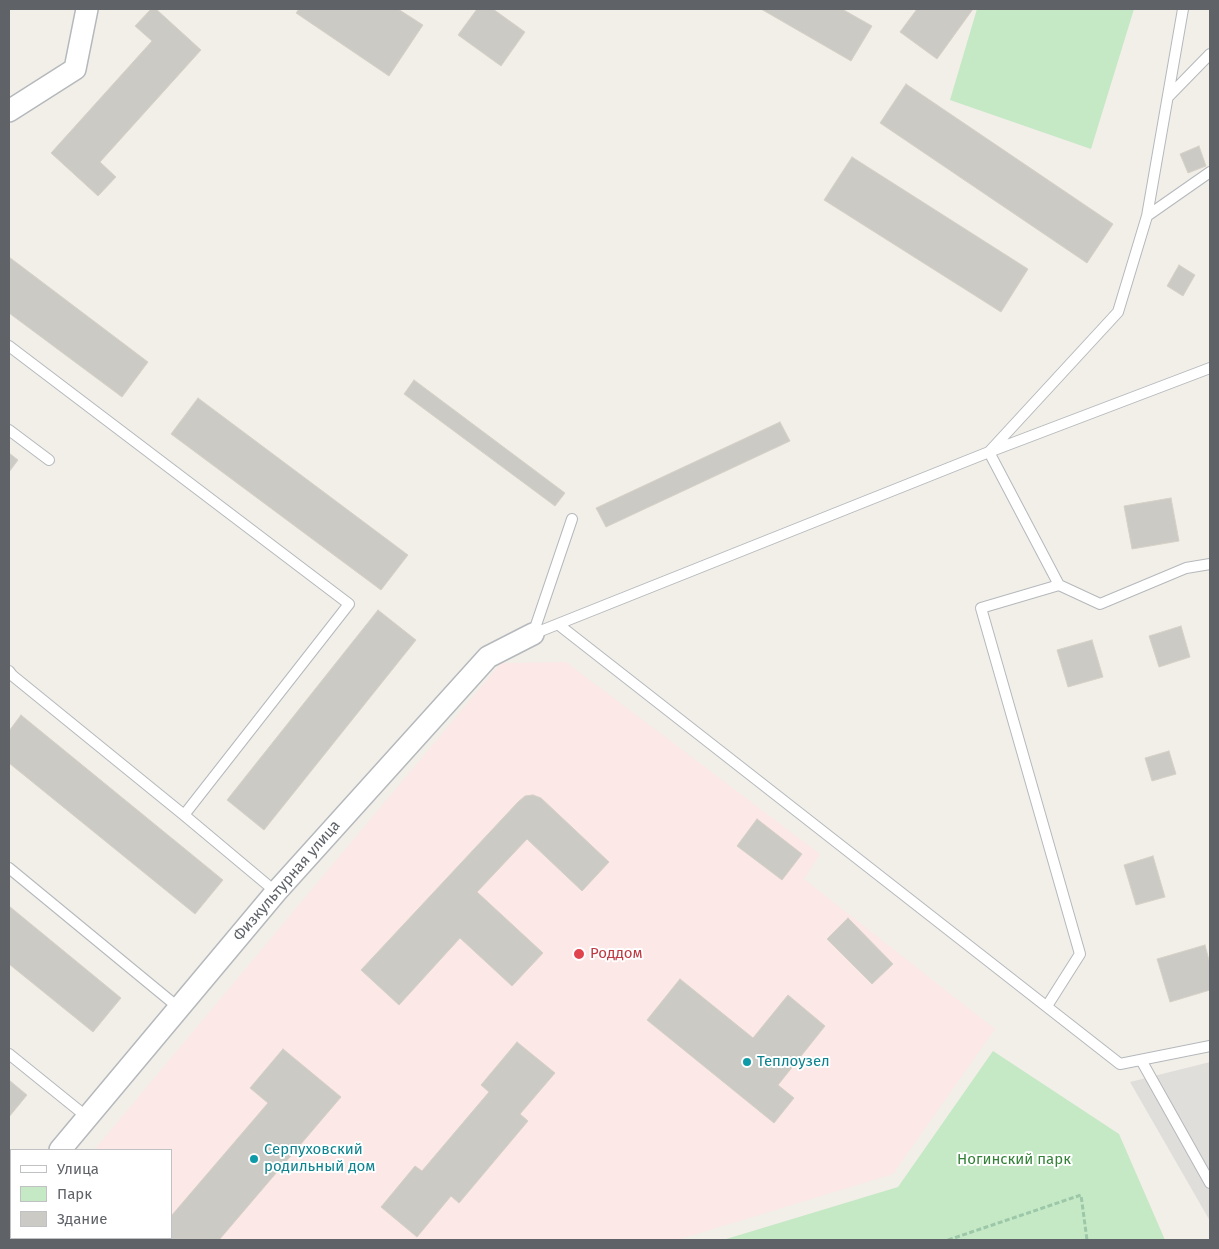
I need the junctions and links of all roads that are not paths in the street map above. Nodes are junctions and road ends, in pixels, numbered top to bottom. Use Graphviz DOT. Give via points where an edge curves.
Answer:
graph roads {
  1 [pos="86,9"];
  2 [pos="1183,9"];
  3 [pos="1210,54"];
  4 [pos="1168,97"];
  5 [pos="9,111"];
  6 [pos="1210,172"];
  7 [pos="1147,216"];
  8 [pos="9,346"];
  9 [pos="1210,368"];
  10 [pos="9,430"];
  11 [pos="989,452"];
  12 [pos="49,460"];
  13 [pos="572,519"];
  14 [pos="1210,564"];
  15 [pos="1059,585"];
  16 [pos="559,625"];
  17 [pos="533,634"];
  18 [pos="9,671"];
  19 [pos="184,815"];
  20 [pos="9,868"];
  21 [pos="276,892"];
  22 [pos="1047,1006"];
  23 [pos="178,1008"];
  24 [pos="1210,1046"];
  25 [pos="9,1054"];
  26 [pos="1141,1060"];
  27 [pos="87,1117"];
  28 [pos="61,1149"];
  29 [pos="1210,1183"];
  1 -- 5 [label="street" via="75,69"];
  2 -- 4 [label="lane"];
  3 -- 4 [label="lane"];
  4 -- 7 [label="lane"];
  6 -- 7 [label="lane"];
  7 -- 11 [label="lane" via="1118,312"];
  8 -- 19 [label="lane" via="349,604"];
  9 -- 11 [label="lane"];
  10 -- 12 [label="lane"];
  11 -- 15 [label="lane"];
  11 -- 16 [label="lane"];
  13 -- 17 [label="lane"];
  14 -- 15 [label="lane" via="1186,568 1100,604"];
  15 -- 22 [label="lane" via="981,608 1080,954"];
  16 -- 17 [label="lane"];
  16 -- 22 [label="lane"];
  17 -- 21 [label="street, Физкультурная улица" via="488,658"];
  18 -- 19 [label="lane"];
  19 -- 21 [label="lane"];
  20 -- 23 [label="lane"];
  21 -- 23 [label="street, Физкультурная улица"];
  22 -- 26 [label="lane" via="1120,1064"];
  23 -- 27 [label="street, Физкультурная улица"];
  24 -- 26 [label="lane"];
  25 -- 27 [label="lane"];
  26 -- 29 [label="lane"];
  27 -- 28 [label="street, Физкультурная улица"];
}
